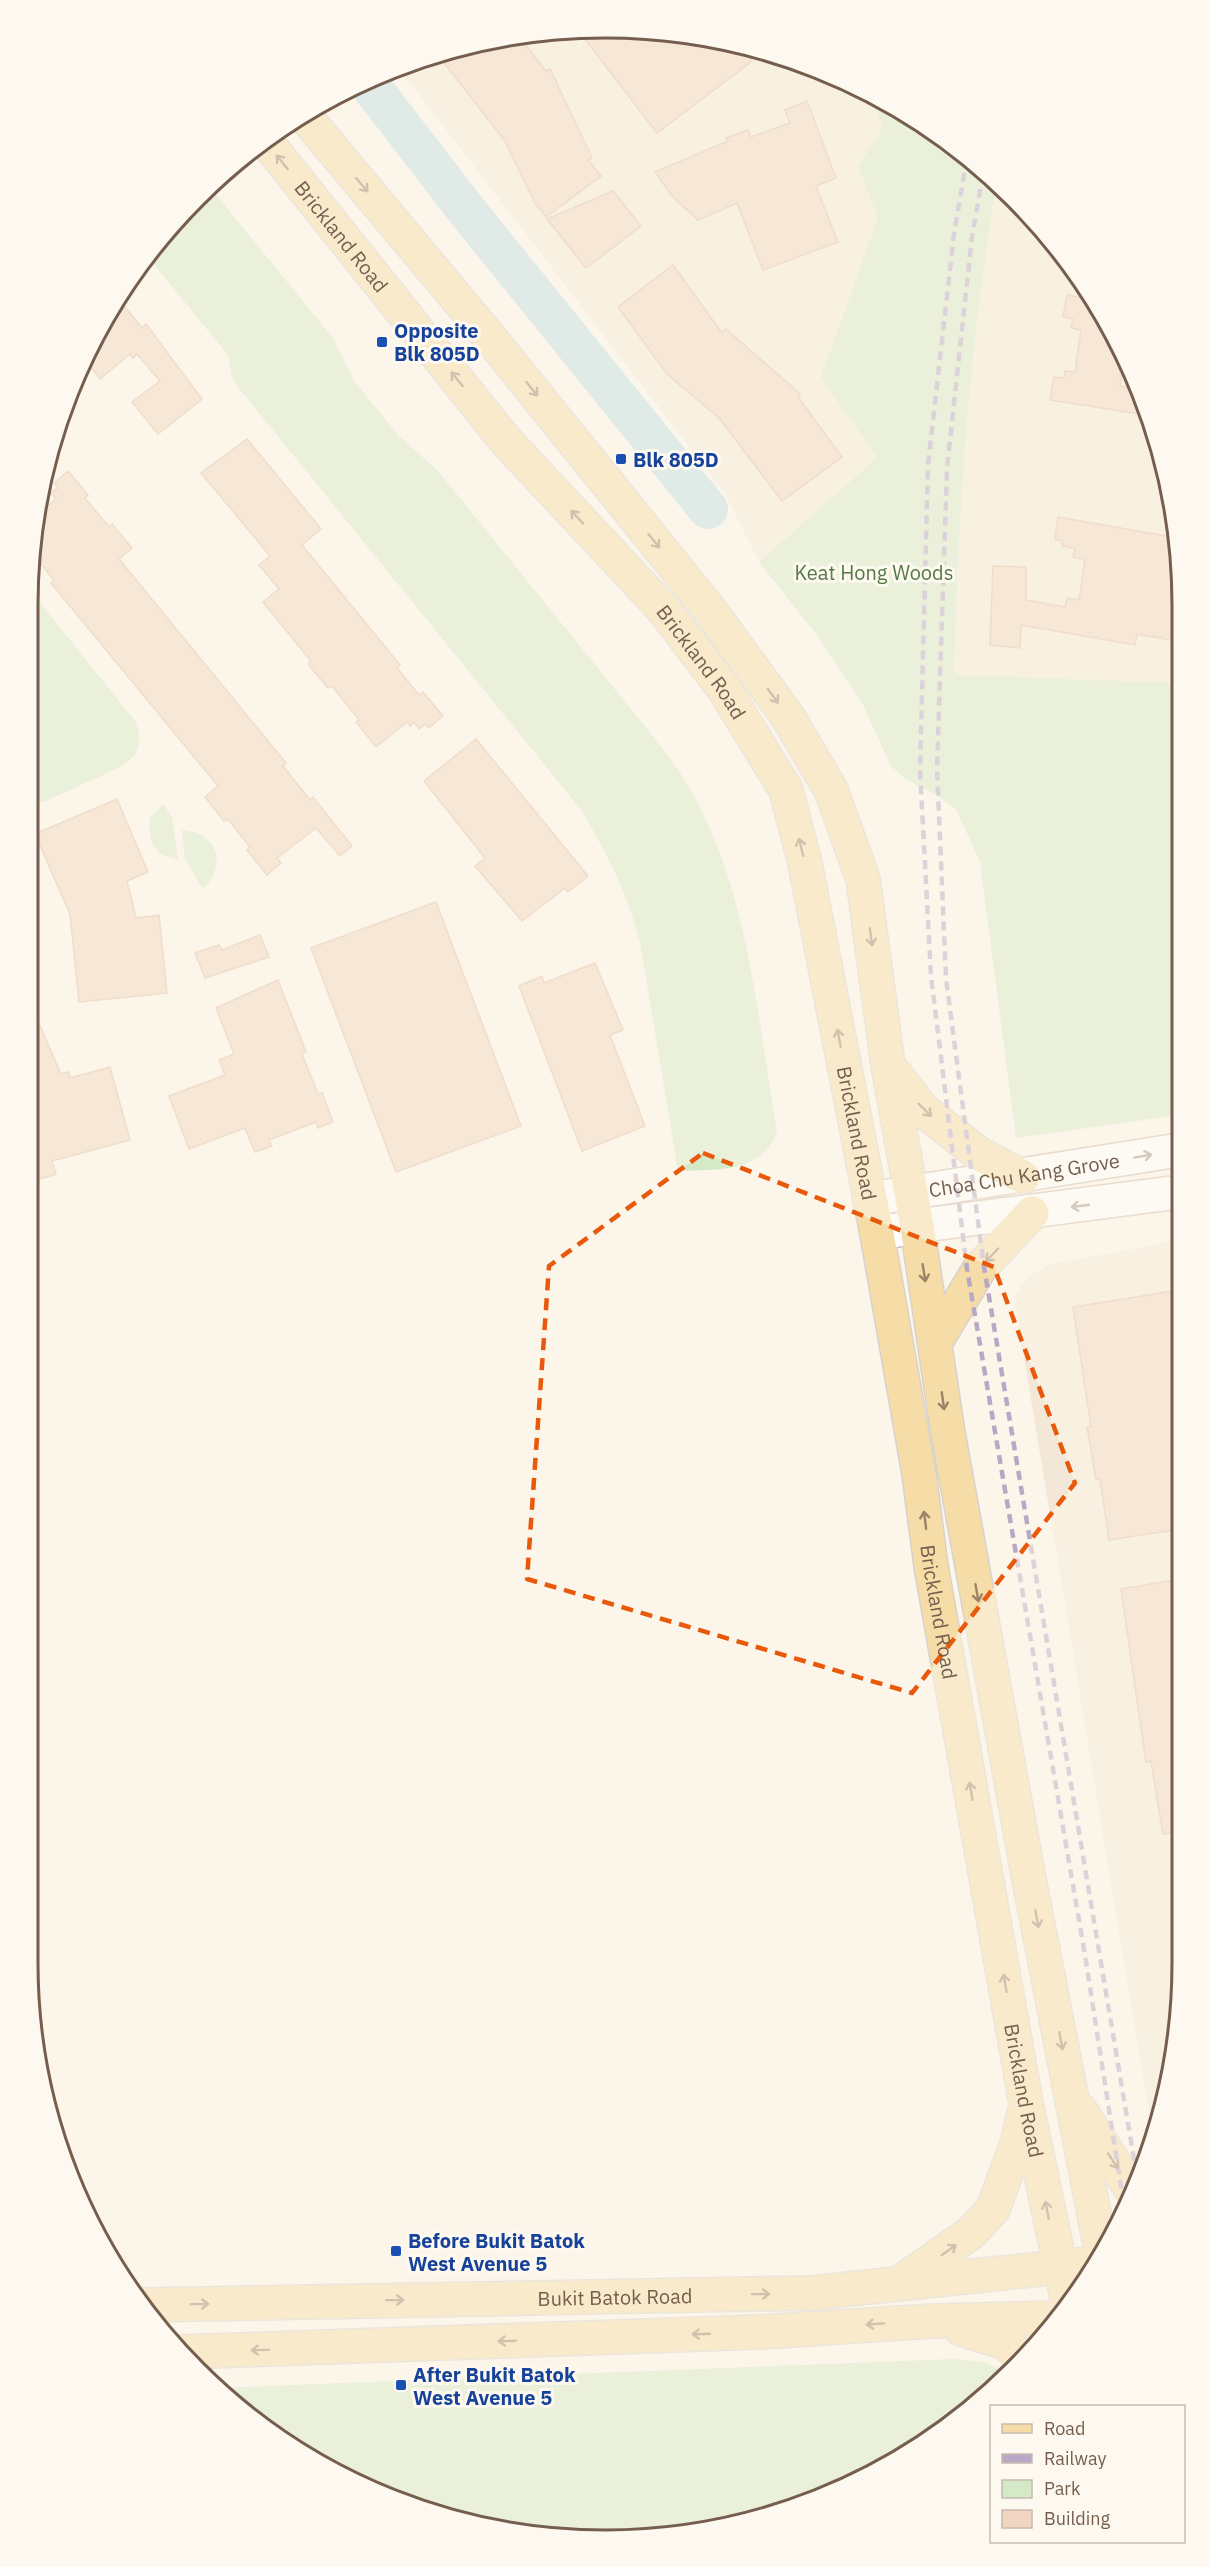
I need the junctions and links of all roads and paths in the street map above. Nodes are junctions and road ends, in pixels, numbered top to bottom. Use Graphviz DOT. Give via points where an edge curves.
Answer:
graph roads {
  1 [pos="309,121"];
  2 [pos="270,147"];
  3 [pos="888,1065"];
  4 [pos="1172,1151"];
  5 [pos="1023,1177"];
  6 [pos="910,1192"];
  7 [pos="1172,1193"];
  8 [pos="870,1199"];
  9 [pos="1032,1213"];
  10 [pos="917,1226"];
  11 [pos="877,1234"];
  12 [pos="935,1343"];
  13 [pos="1071,2096"];
  14 [pos="1026,2103"];
  15 [pos="1127,2182"];
  16 [pos="1099,2240"];
  17 [pos="1073,2266"];
  18 [pos="901,2282"];
  19 [pos="1068,2289"];
  20 [pos="153,2305"];
  21 [pos="1046,2318"];
  22 [pos="933,2320"];
  23 [pos="193,2352"];
  24 [pos="1016,2352"];
  1 -- 3 [label="main road, Brickland Road, one-way" via="687,582 788,717 831,790 863,879"];
  8 -- 2 [label="main road, Brickland Road, one-way" via="805,863 786,790 724,689 664,610 506,441"];
  3 -- 5 [label="main road, one-way" via="924,1111 979,1154"];
  3 -- 6 [label="main road, Brickland Road"];
  5 -- 4 [label="street, Choa Chu Kang Grove, one-way"];
  5 -- 6 [label="street, Choa Chu Kang Grove"];
  6 -- 8 [label="street, Choa Chu Kang Grove"];
  6 -- 10 [label="main road, Brickland Road"];
  7 -- 9 [label="street, Choa Chu Kang Grove, one-way"];
  8 -- 11 [label="main road, Brickland Road"];
  9 -- 10 [label="street, Choa Chu Kang Grove"];
  9 -- 12 [label="main road, one-way" via="980,1268"];
  10 -- 11 [label="street, Choa Chu Kang Grove"];
  10 -- 12 [label="main road, Brickland Road, one-way"];
  14 -- 11 [label="main road, Brickland Road, one-way"];
  12 -- 13 [label="main road, Brickland Road, one-way" via="1024,1854"];
  13 -- 15 [label="main road, one-way"];
  13 -- 16 [label="main road, Brickland Road"];
  17 -- 14 [label="main road, Brickland Road, one-way"];
  18 -- 14 [label="main road, one-way" via="956,2245 993,2209 1017,2144"];
  17 -- 18 [label="main road, Bukit Batok Road"];
  17 -- 19 [label="main road, Brickland Road"];
  20 -- 18 [label="main road, Bukit Batok Road, one-way" via="811,2293"];
  21 -- 22 [label="main road, Bukit Batok Road"];
  22 -- 23 [label="main road, Bukit Batok Road, one-way" via="760,2332"];
  22 -- 24 [label="main road" via="1003,2342"];
}
